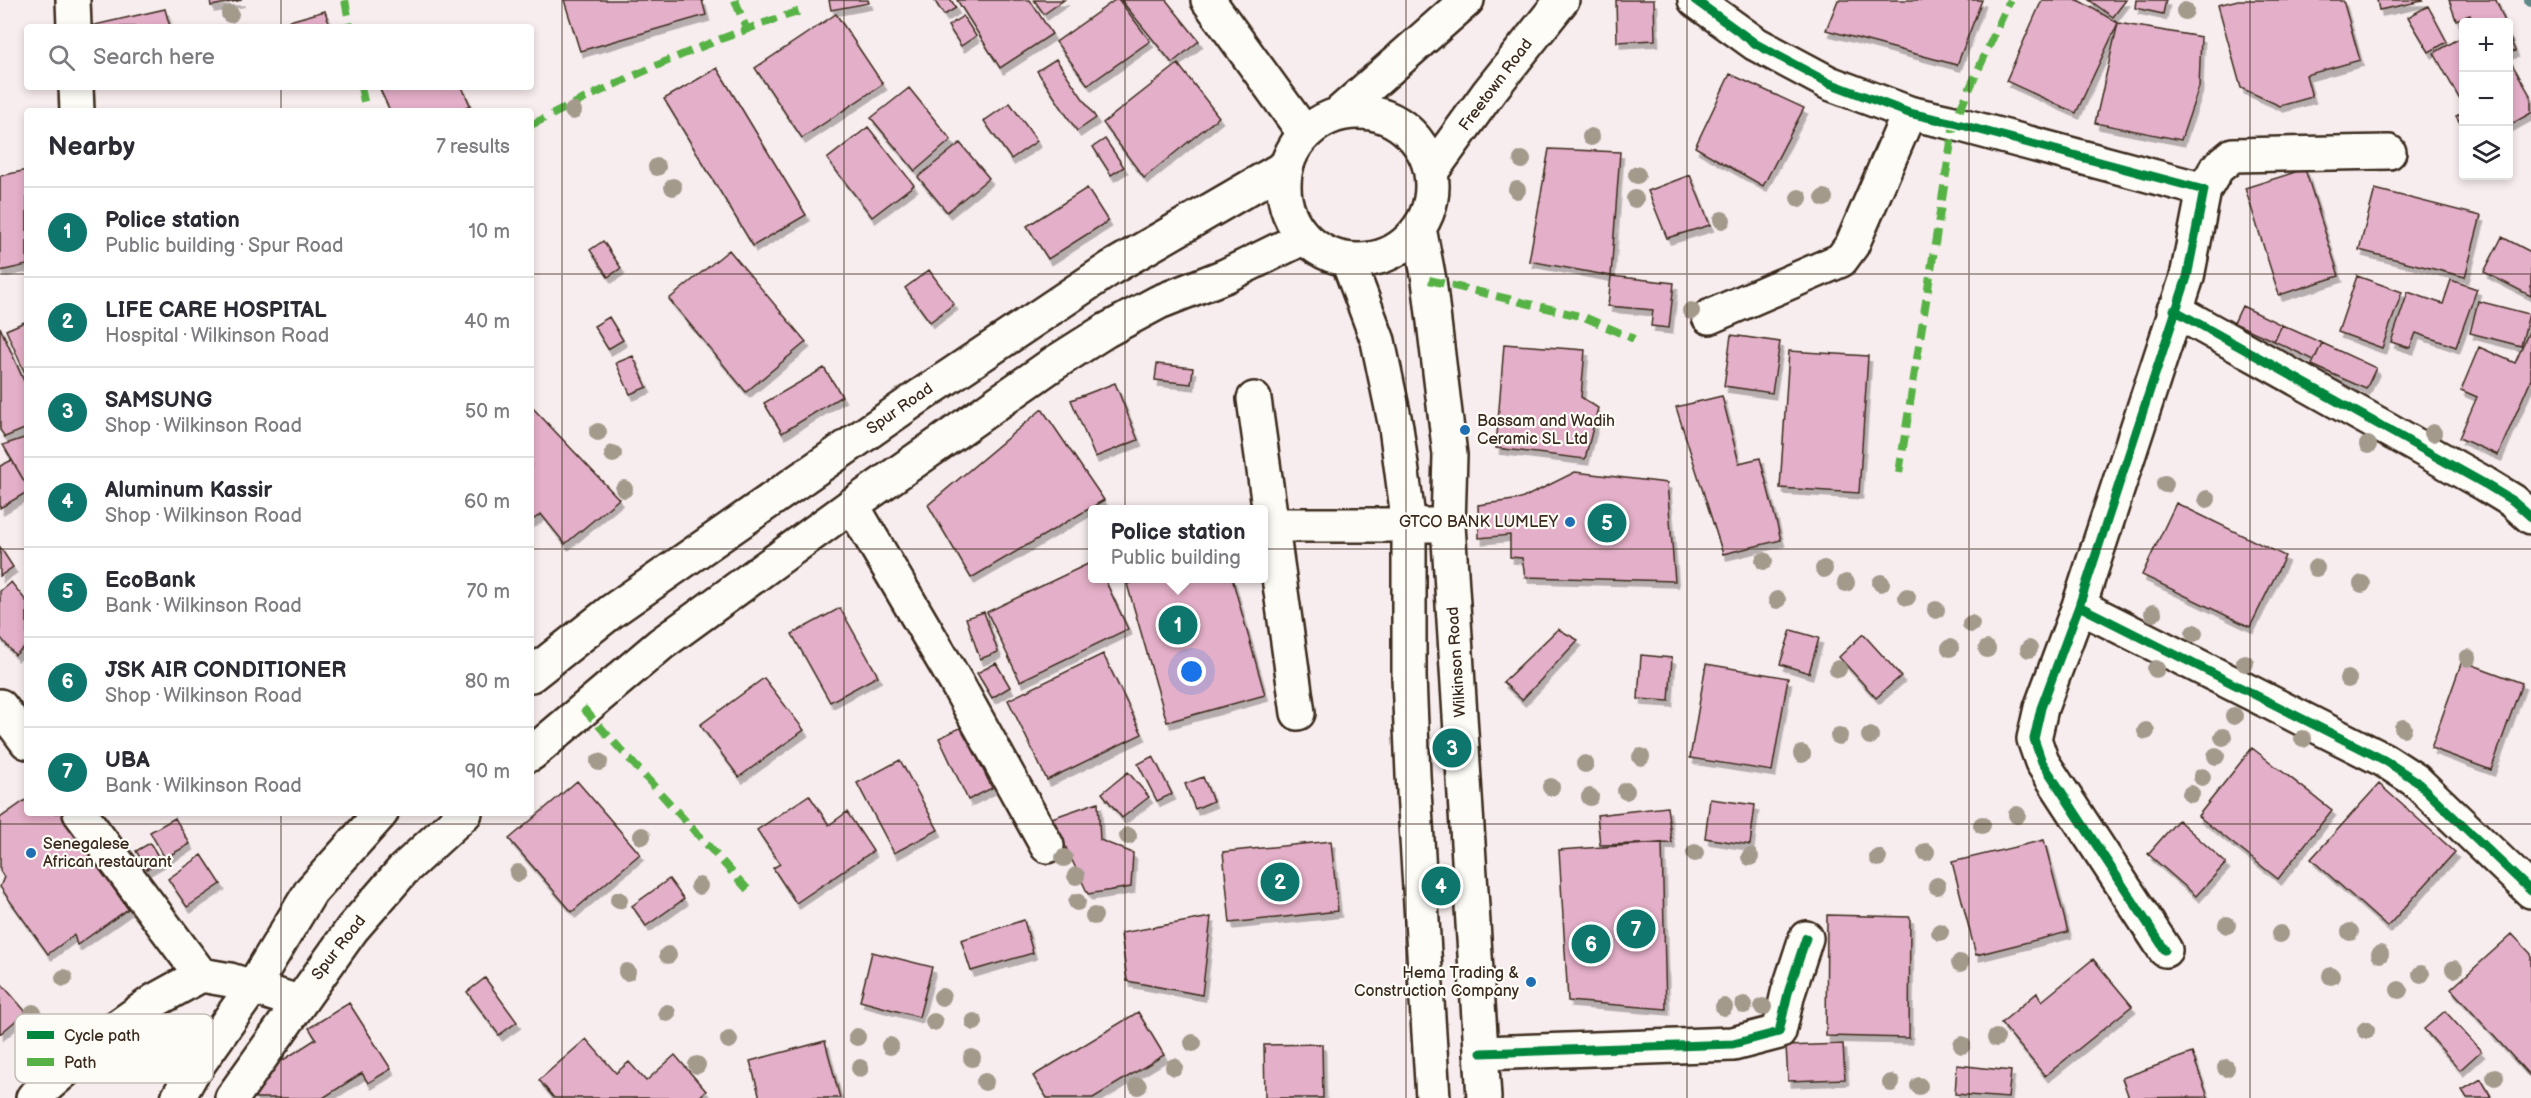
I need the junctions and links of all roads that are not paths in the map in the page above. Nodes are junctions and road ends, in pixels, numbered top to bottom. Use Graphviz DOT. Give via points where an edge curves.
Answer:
graph roads {
  1 [pos="73,0"];
  2 [pos="1208,0"];
  3 [pos="1467,0"];
  4 [pos="1562,0"];
  5 [pos="1695,0"];
  6 [pos="74,24"];
  7 [pos="76,90"];
  8 [pos="77,108"];
  9 [pos="1909,113"];
  10 [pos="1338,114"];
  11 [pos="1305,134"];
  12 [pos="2389,152"];
  13 [pos="1285,167"];
  14 [pos="1431,172"];
  15 [pos="2204,190"];
  16 [pos="1419,228"];
  17 [pos="1303,238"];
  18 [pos="1348,261"];
  19 [pos="2174,310"];
  20 [pos="1709,317"];
  21 [pos="1254,399"];
  22 [pos="852,506"];
  23 [pos="2531,517"];
  24 [pos="1272,525"];
  25 [pos="1409,525"];
  26 [pos="1448,525"];
  27 [pos="2079,606"];
  28 [pos="534,673"];
  29 [pos="0,706"];
  30 [pos="1298,713"];
  31 [pos="24,738"];
  32 [pos="534,751"];
  33 [pos="82,816"];
  34 [pos="378,816"];
  35 [pos="462,816"];
  36 [pos="1047,846"];
  37 [pos="2531,891"];
  38 [pos="1806,938"];
  39 [pos="2165,950"];
  40 [pos="201,975"];
  41 [pos="252,988"];
  42 [pos="298,1002"];
  43 [pos="136,1014"];
  44 [pos="213,1043"];
  45 [pos="1481,1053"];
  46 [pos="50,1083"];
  47 [pos="186,1083"];
  48 [pos="33,1098"];
  49 [pos="178,1098"];
  50 [pos="232,1098"];
  51 [pos="1433,1098"];
  52 [pos="1484,1098"];
  1 -- 6 [label="main road"];
  2 -- 11 [label="main road"];
  3 -- 10 [label="main road"];
  4 -- 14 [label="main road, Freetown Road"];
  5 -- 9 [label="main road" via="1756,44 1829,83"];
  7 -- 8 [label="main road"];
  9 -- 15 [label="main road"];
  9 -- 20 [label="main road" via="1852,245 1841,260"];
  10 -- 11 [label="main road"];
  10 -- 14 [label="main road" via="1368,112 1397,123 1419,144"];
  11 -- 13 [label="main road"];
  12 -- 15 [label="main road" via="2233,155 2217,168"];
  13 -- 17 [label="main road" via="1284,195 1293,223"];
  13 -- 28 [label="main road, Spur Road" via="1111,268 920,396 612,611"];
  14 -- 16 [label="main road" via="1431,203"];
  15 -- 19 [label="main road" via="2187,277"];
  16 -- 18 [label="main road" via="1402,246 1382,257"];
  16 -- 26 [label="main road, Wilkinson Road" via="1450,455"];
  17 -- 18 [label="main road"];
  17 -- 22 [label="main road" via="1105,330"];
  18 -- 25 [label="main road" via="1378,341 1396,427"];
  19 -- 23 [label="main road" via="2485,484"];
  19 -- 27 [label="main road"];
  21 -- 24 [label="main road"];
  22 -- 32 [label="main road" via="662,644"];
  22 -- 36 [label="main road"];
  24 -- 25 [label="main road"];
  24 -- 30 [label="main road"];
  25 -- 26 [label="main road"];
  25 -- 51 [label="main road" via="1413,775"];
  26 -- 45 [label="main road, Wilkinson Road"];
  27 -- 37 [label="main road" via="2384,760 2415,780"];
  27 -- 39 [label="main road" via="2041,708 2034,739 2042,762"];
  29 -- 31 [label="main road"];
  33 -- 40 [label="main road"];
  34 -- 41 [label="main road" via="310,891"];
  35 -- 42 [label="main road, Spur Road" via="403,870 352,928"];
  38 -- 45 [label="main road" via="1779,1032 1733,1044"];
  40 -- 41 [label="main road"];
  40 -- 43 [label="main road"];
  41 -- 42 [label="main road"];
  41 -- 44 [label="main road"];
  42 -- 50 [label="main road, Spur Road"];
  45 -- 52 [label="main road, Wilkinson Road"];
  46 -- 48 [label="main road"];
  47 -- 49 [label="main road"];
}
